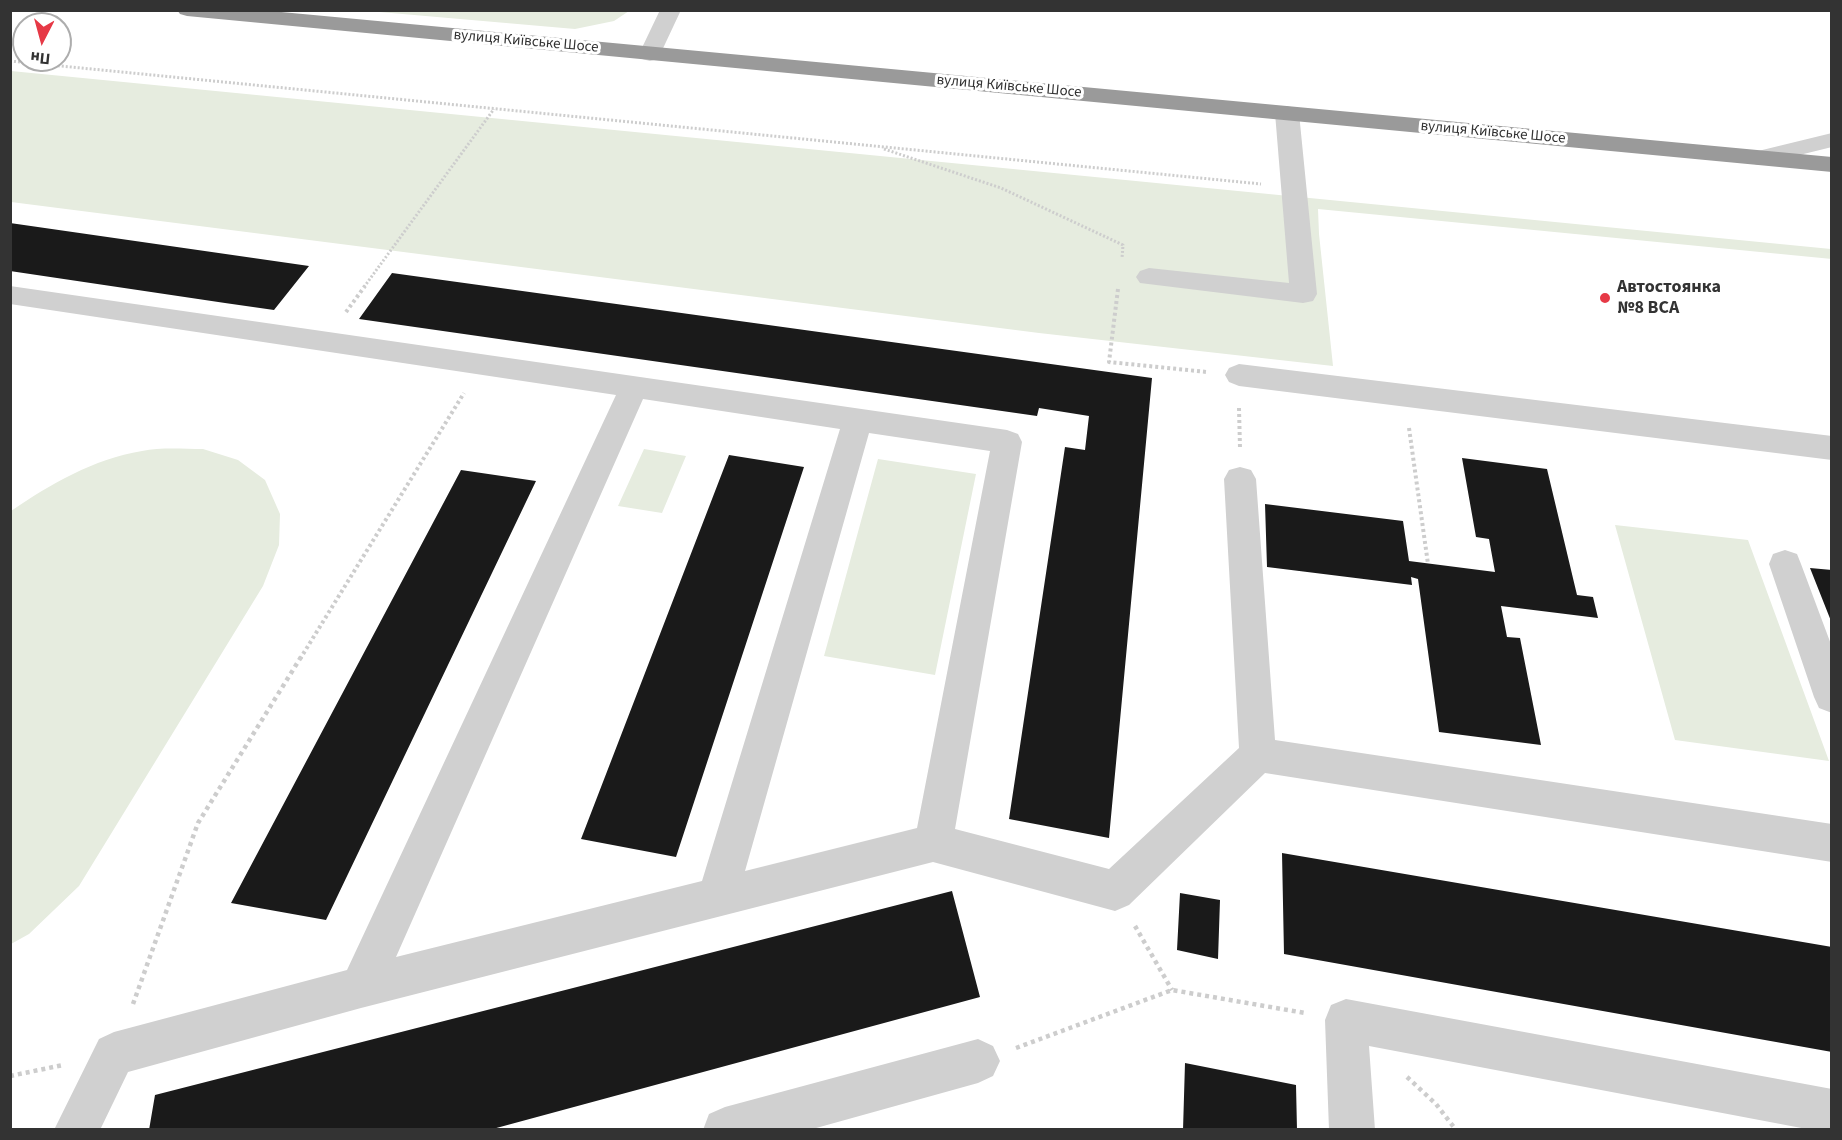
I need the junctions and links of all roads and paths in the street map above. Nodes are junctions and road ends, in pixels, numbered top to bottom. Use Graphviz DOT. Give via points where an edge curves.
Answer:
graph roads {
  1 [pos="187,10"];
  2 [pos="671,10"];
  3 [pos="650,54"];
  4 [pos="10,61"];
  5 [pos="495,109"];
  6 [pos="1287,113"];
  7 [pos="1832,140"];
  8 [pos="870,146"];
  9 [pos="1759,158"];
  10 [pos="1832,165"];
  11 [pos="1293,187"];
  12 [pos="1120,268"];
  13 [pos="1149,277"];
  14 [pos="1119,280"];
  15 [pos="10,295"];
  16 [pos="325,341"];
  17 [pos="481,365"];
  18 [pos="1239,375"];
  19 [pos="634,387"];
  20 [pos="1405,396"];
  21 [pos="858,420"];
  22 [pos="1832,448"];
  23 [pos="1240,479"];
  24 [pos="1428,564"];
  25 [pos="1785,564"];
  26 [pos="1832,697"];
  27 [pos="1258,754"];
  28 [pos="933,843"];
  29 [pos="1832,843"];
  30 [pos="1115,891"];
  31 [pos="717,898"];
  32 [pos="362,987"];
  33 [pos="1172,990"];
  34 [pos="1346,1020"];
  35 [pos="114,1054"];
  36 [pos="978,1061"];
  37 [pos="1832,1112"];
  38 [pos="76,1130"];
  39 [pos="725,1130"];
  40 [pos="1352,1130"];
  1 -- 3 [label="highway, вулиця Київське Шосе"];
  2 -- 3 [label="street"];
  3 -- 6 [label="highway, вулиця Київське Шосе"];
  4 -- 5 [label="path"];
  5 -- 8 [label="path"];
  5 -- 16 [label="path"];
  6 -- 9 [label="highway, вулиця Київське Шосе"];
  6 -- 11 [label="street"];
  7 -- 9 [label="street"];
  8 -- 11 [label="path"];
  8 -- 12 [label="path" via="1001,188 1123,245"];
  9 -- 10 [label="highway, вулиця Київське Шосе"];
  11 -- 13 [label="street" via="1303,294"];
  14 -- 18 [label="path" via="1109,362"];
  15 -- 16 [label="street"];
  16 -- 17 [label="street"];
  17 -- 19 [label="street"];
  17 -- 35 [label="path" via="198,823"];
  18 -- 20 [label="street"];
  18 -- 23 [label="path"];
  19 -- 21 [label="street"];
  19 -- 32 [label="street"];
  20 -- 22 [label="street"];
  20 -- 24 [label="path"];
  21 -- 28 [label="street" via="1007,442"];
  21 -- 31 [label="street"];
  23 -- 27 [label="street"];
  25 -- 26 [label="street"];
  27 -- 29 [label="street"];
  27 -- 30 [label="street"];
  28 -- 30 [label="street"];
  28 -- 31 [label="street"];
  30 -- 33 [label="path"];
  31 -- 32 [label="street"];
  32 -- 35 [label="street"];
  33 -- 34 [label="path"];
  33 -- 36 [label="path"];
  34 -- 37 [label="street"];
  34 -- 40 [label="street"];
  35 -- 38 [label="street"];
  36 -- 39 [label="street"];
}
